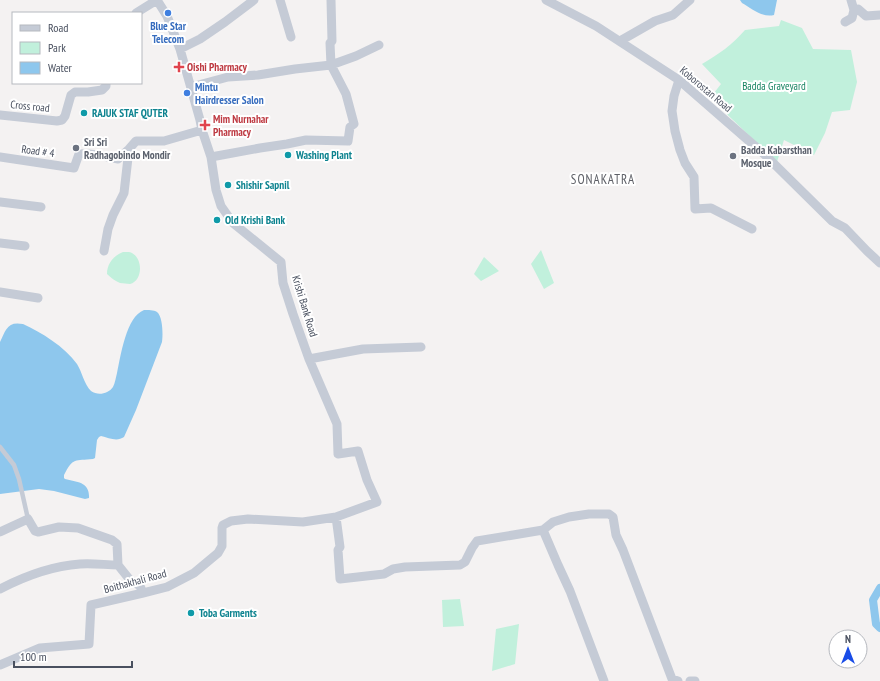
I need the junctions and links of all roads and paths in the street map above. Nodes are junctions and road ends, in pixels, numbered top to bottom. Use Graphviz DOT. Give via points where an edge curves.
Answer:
graph roads {
  1 [pos="157,0"];
  2 [pos="254,0"];
  3 [pos="280,0"];
  4 [pos="331,0"];
  5 [pos="546,0"];
  6 [pos="690,0"];
  7 [pos="851,0"];
  8 [pos="564,4"];
  9 [pos="854,10"];
  10 [pos="138,12"];
  11 [pos="880,15"];
  12 [pos="845,22"];
  13 [pos="291,37"];
  14 [pos="620,41"];
  15 [pos="380,45"];
  16 [pos="180,49"];
  17 [pos="331,65"];
  18 [pos="679,80"];
  19 [pos="106,84"];
  20 [pos="191,87"];
  21 [pos="0,115"];
  22 [pos="202,130"];
  23 [pos="129,149"];
  24 [pos="0,157"];
  25 [pos="211,157"];
  26 [pos="0,202"];
  27 [pos="40,207"];
  28 [pos="752,230"];
  29 [pos="0,242"];
  30 [pos="25,246"];
  31 [pos="104,251"];
  32 [pos="880,263"];
  33 [pos="0,292"];
  34 [pos="38,298"];
  35 [pos="421,347"];
  36 [pos="309,359"];
  37 [pos="0,447"];
  38 [pos="377,502"];
  39 [pos="336,517"];
  40 [pos="28,519"];
  41 [pos="543,530"];
  42 [pos="0,532"];
  43 [pos="118,565"];
  44 [pos="0,589"];
  45 [pos="143,593"];
  46 [pos="0,665"];
  47 [pos="604,681"];
  48 [pos="678,681"];
  49 [pos="690,681"];
  50 [pos="695,681"];
  1 -- 10 [label="street"];
  1 -- 16 [label="street, Krishi Bank Road" via="167,16"];
  2 -- 16 [label="street" via="200,39"];
  3 -- 13 [label="street"];
  4 -- 17 [label="street"];
  5 -- 8 [label="street, Koborostan Road"];
  6 -- 14 [label="street" via="673,15 655,21"];
  7 -- 9 [label="street"];
  8 -- 14 [label="street, Koborostan Road"];
  9 -- 11 [label="street" via="858,9 866,16"];
  9 -- 12 [label="street" via="852,18"];
  14 -- 18 [label="street, Koborostan Road"];
  15 -- 17 [label="street"];
  16 -- 20 [label="street, Krishi Bank Road"];
  17 -- 20 [label="street" via="228,77"];
  17 -- 25 [label="street" via="346,94 354,124 350,127 348,141 306,140"];
  18 -- 28 [label="street" via="672,111 680,150 694,177 694,209 711,208"];
  18 -- 32 [label="street, Koborostan Road" via="764,154 832,221 845,228"];
  19 -- 21 [label="street, Cross road" via="102,90 75,92 71,95 62,120"];
  20 -- 22 [label="street, Krishi Bank Road"];
  22 -- 23 [label="street" via="164,141 136,141"];
  22 -- 25 [label="street, Krishi Bank Road"];
  23 -- 24 [label="street, Road # 4" via="118,159 92,153 79,154 74,168"];
  23 -- 31 [label="street" via="124,193 108,229"];
  25 -- 36 [label="street, Krishi Bank Road" via="216,190 233,223 281,262 283,282"];
  26 -- 27 [label="street"];
  29 -- 30 [label="street"];
  33 -- 34 [label="street"];
  35 -- 36 [label="street" via="363,349"];
  36 -- 38 [label="street, Krishi Bank Road" via="338,424 338,454 358,451"];
  37 -- 40 [label="lane" via="14,465"];
  38 -- 39 [label="street, Boithakhali Road"];
  39 -- 41 [label="street" via="340,547 340,579 384,574 405,567 460,565 478,541"];
  39 -- 45 [label="street, Boithakhali Road" via="303,522 248,519 231,521 223,525 222,546 218,553 194,573 168,586"];
  40 -- 42 [label="street"];
  40 -- 43 [label="street" via="38,532 78,528 112,540 117,544"];
  41 -- 47 [label="street" via="570,591"];
  41 -- 48 [label="street" via="553,522 569,517 589,514 609,514 613,517 616,535 672,679"];
  43 -- 44 [label="street" via="81,564 57,567"];
  43 -- 45 [label="street" via="130,580 140,586"];
  45 -- 46 [label="street, Boithakhali Road" via="91,605 89,644 40,648"];
  49 -- 50 [label="street"];
}
